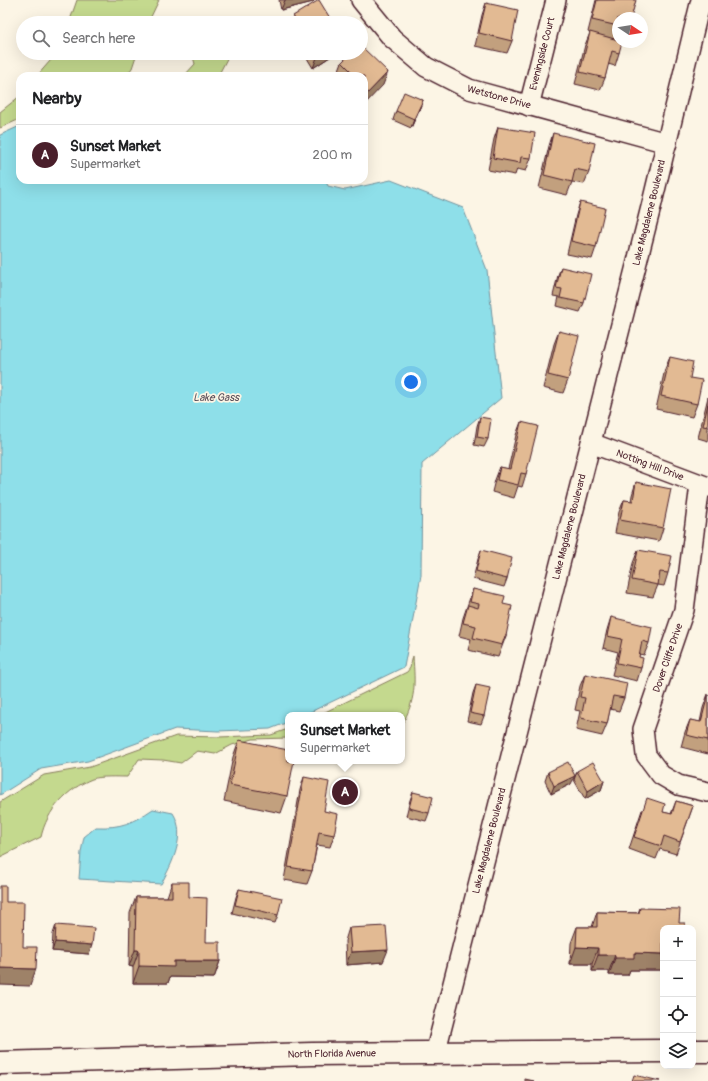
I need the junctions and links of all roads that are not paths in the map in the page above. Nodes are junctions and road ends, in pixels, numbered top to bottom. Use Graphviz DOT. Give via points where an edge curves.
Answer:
graph roads {
  1 [pos="361,0"];
  2 [pos="556,0"];
  3 [pos="701,0"];
  4 [pos="529,106"];
  5 [pos="667,143"];
  6 [pos="591,443"];
  7 [pos="704,486"];
  8 [pos="708,792"];
  9 [pos="660,1051"];
  10 [pos="696,1051"];
  11 [pos="708,1051"];
  12 [pos="435,1054"];
  13 [pos="0,1062"];
  1 -- 4 [label="street, Wetstone Drive" via="392,38 426,67 469,89"];
  2 -- 4 [label="street, Eveningside Court"];
  3 -- 5 [label="street, Lake Magdalene Boulevard"];
  4 -- 5 [label="street, Wetstone Drive"];
  5 -- 6 [label="street, Lake Magdalene Boulevard"];
  6 -- 7 [label="street, Notting Hill Drive"];
  6 -- 12 [label="street, Lake Magdalene Boulevard"];
  7 -- 8 [label="street, Dover Cliffe Drive" via="684,610 643,729 646,755 661,775 678,785"];
  9 -- 12 [label="main road, North Florida Avenue"];
  10 -- 11 [label="main road"];
  12 -- 13 [label="main road, North Florida Avenue" via="312,1054"];
}
